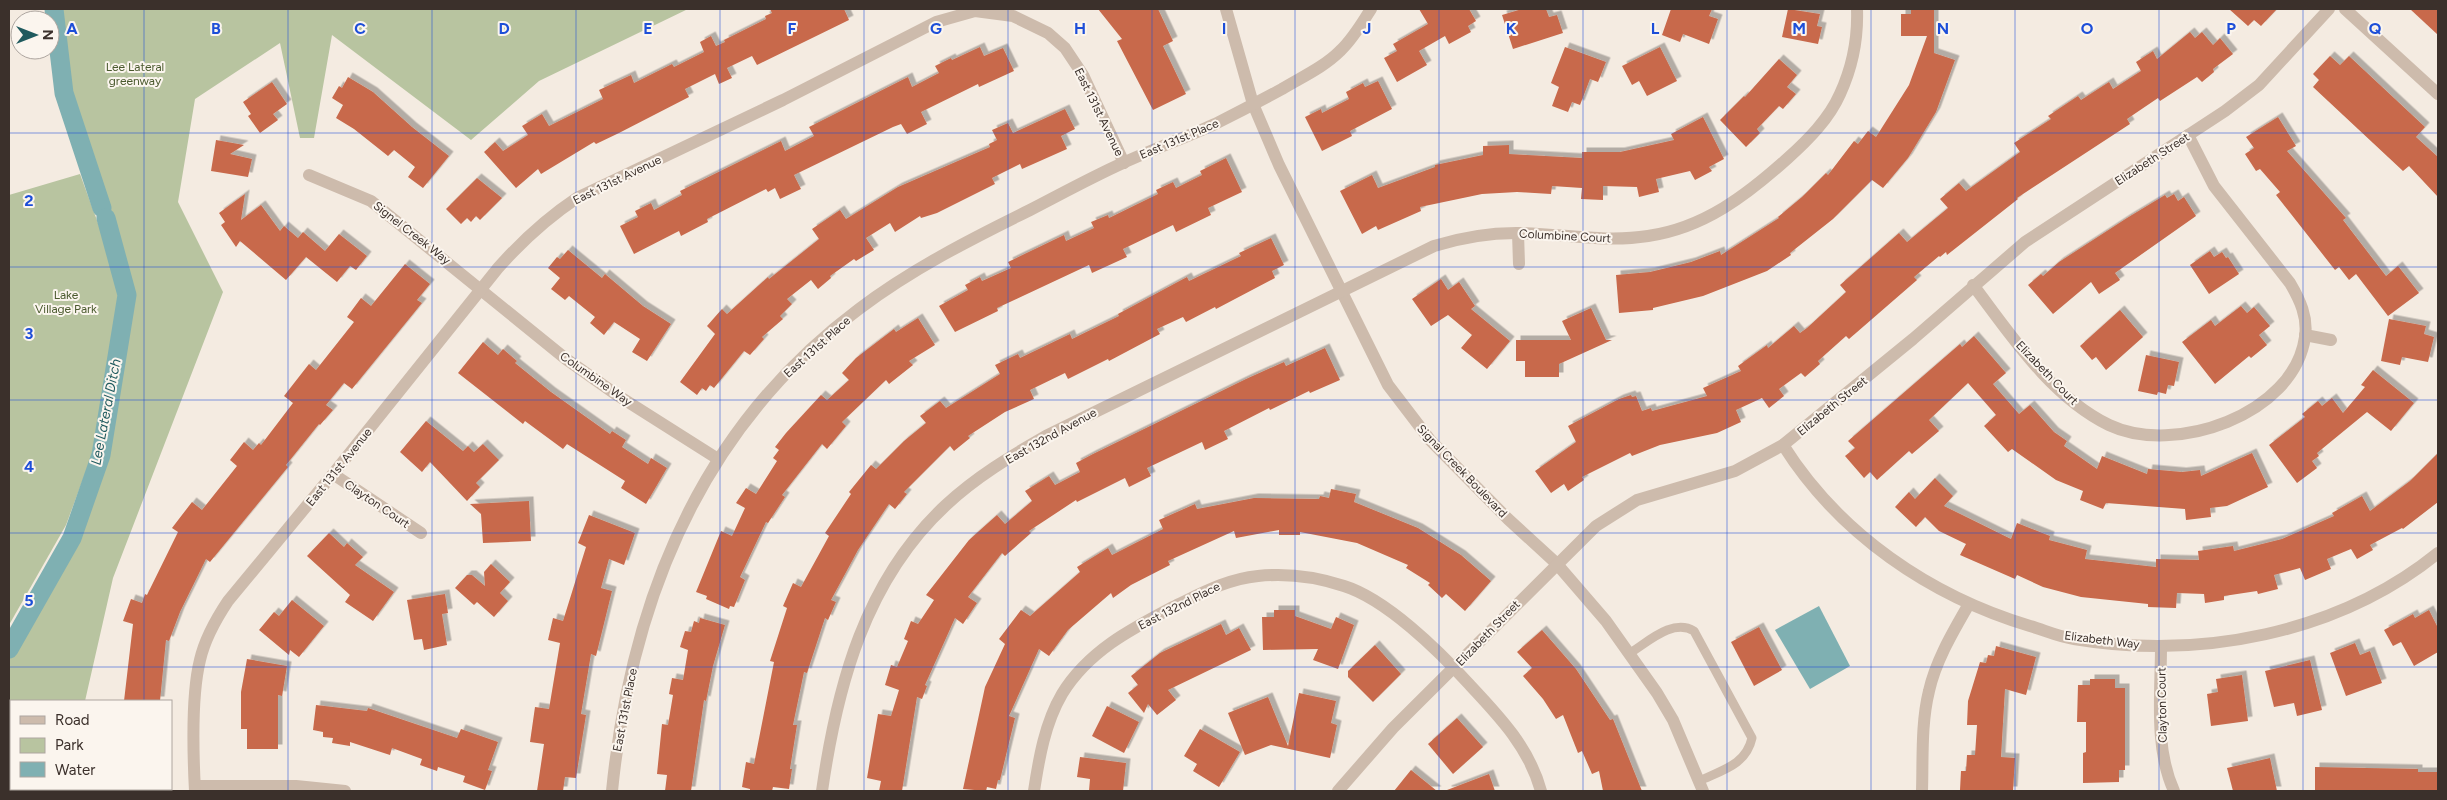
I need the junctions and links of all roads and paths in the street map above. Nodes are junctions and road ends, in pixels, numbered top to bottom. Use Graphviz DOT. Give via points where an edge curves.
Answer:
graph roads {
  1 [pos="1226,9"];
  2 [pos="1371,9"];
  3 [pos="1857,9"];
  4 [pos="2329,9"];
  5 [pos="2345,9"];
  6 [pos="2438,94"];
  7 [pos="1253,104"];
  8 [pos="2188,135"];
  9 [pos="1124,162"];
  10 [pos="309,174"];
  11 [pos="1518,233"];
  12 [pos="1518,264"];
  13 [pos="1974,285"];
  14 [pos="481,289"];
  15 [pos="1341,292"];
  16 [pos="2305,335"];
  17 [pos="2331,340"];
  18 [pos="1782,445"];
  19 [pos="718,459"];
  20 [pos="333,474"];
  21 [pos="421,533"];
  22 [pos="2438,553"];
  23 [pos="1556,563"];
  24 [pos="1969,604"];
  25 [pos="2161,646"];
  26 [pos="1630,653"];
  27 [pos="1454,668"];
  28 [pos="1701,786"];
  29 [pos="195,789"];
  30 [pos="345,791"];
  31 [pos="612,791"];
  32 [pos="822,791"];
  33 [pos="1034,791"];
  34 [pos="1338,791"];
  35 [pos="1541,791"];
  36 [pos="1922,791"];
  37 [pos="2174,791"];
  1 -- 7 [label="street, Signal Creek Boulevard"];
  2 -- 7 [label="street, East 131st Place" via="1339,52 1317,69"];
  3 -- 11 [label="street, Columbine Court" via="1853,54 1840,94 1831,110 1796,150 1735,203 1699,221 1648,237 1594,240"];
  4 -- 8 [label="street, Elizabeth Street" via="2259,85"];
  5 -- 6 [label="street"];
  7 -- 9 [label="street, East 131st Place"];
  7 -- 15 [label="street, Signal Creek Boulevard"];
  8 -- 13 [label="street, Elizabeth Street" via="2050,225"];
  8 -- 16 [label="street, Elizabeth Court" via="2214,186 2290,283 2304,313"];
  9 -- 14 [label="street, East 131st Avenue" via="1083,74 1048,33 1013,16 988,11 962,14 936,22 783,100 577,198 550,216 524,240"];
  9 -- 19 [label="street, East 131st Place" via="959,245 858,309 788,371 733,436"];
  10 -- 14 [label="street, Signel Creek Way" via="371,201"];
  11 -- 12 [label="street"];
  11 -- 15 [label="street, Columbine Court" via="1443,243"];
  13 -- 16 [label="street, Elizabeth Court" via="2010,334 2060,391 2109,425 2142,435 2199,433 2248,411 2267,398 2293,368"];
  13 -- 18 [label="street, Elizabeth Street"];
  14 -- 19 [label="street, Columbine Way" via="573,364"];
  14 -- 20 [label="street, East 131st Avenue"];
  15 -- 23 [label="street, Signal Creek Boulevard" via="1399,402 1451,463"];
  15 -- 32 [label="street, East 132nd Avenue" via="1046,436 1009,457 945,506 926,525 891,572 864,624 842,686"];
  16 -- 17 [label="street"];
  18 -- 23 [label="street, Elizabeth Street" via="1736,471 1654,493 1623,507 1596,526"];
  18 -- 24 [label="street, Elizabeth Way" via="1799,471 1846,523 1886,555"];
  19 -- 31 [label="street, East 131st Place" via="675,539 649,605 630,676"];
  20 -- 21 [label="street, Clayton Court"];
  20 -- 29 [label="street, East 131st Avenue" via="228,601 214,623 197,676"];
  22 -- 25 [label="street, Elizabeth Way" via="2402,579 2367,598 2292,628 2240,640"];
  23 -- 26 [label="street, Signal Creek Boulevard"];
  23 -- 27 [label="street, Elizabeth Street"];
  24 -- 25 [label="street, Elizabeth Way" via="2072,639"];
  24 -- 36 [label="street" via="1943,651 1929,690"];
  25 -- 37 [label="street, Clayton Court" via="2161,731 2165,765"];
  26 -- 28 [label="street, Signal Creek Boulevard" via="1672,720"];
  26 -- 28 [label="lane" via="1674,627 1685,626 1694,630 1752,738 1743,758"];
  27 -- 33 [label="street, East 132nd Place" via="1385,608 1345,586 1314,578 1274,575 1220,584 1125,633 1087,662 1062,694 1053,713 1039,759"];
  27 -- 34 [label="street, Elizabeth Street" via="1368,754"];
  27 -- 35 [label="street, East 132nd Place" via="1517,738 1531,762"];
  29 -- 30 [label="street" via="296,786"];
}
